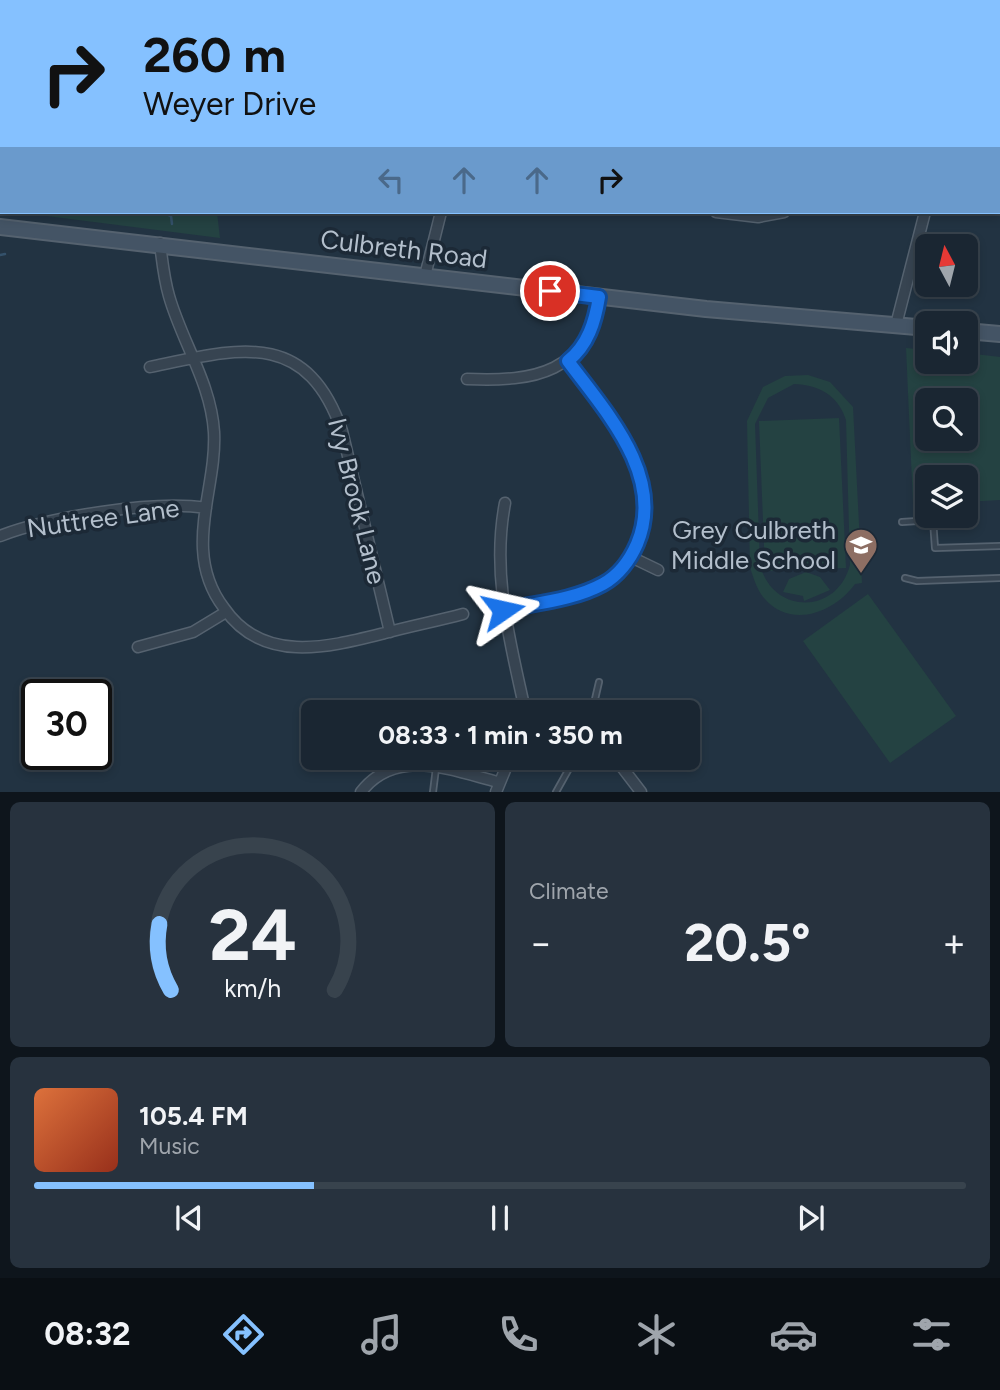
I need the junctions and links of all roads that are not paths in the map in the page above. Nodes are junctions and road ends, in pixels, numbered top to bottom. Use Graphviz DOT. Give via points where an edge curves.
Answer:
graph roads {
  1 [pos="440,214"];
  2 [pos="733,214"];
  3 [pos="774,214"];
  4 [pos="924,214"];
  5 [pos="0,227"];
  6 [pos="160,243"];
  7 [pos="425,276"];
  8 [pos="599,297"];
  9 [pos="896,325"];
  10 [pos="915,327"];
  11 [pos="978,332"];
  12 [pos="1000,334"];
  13 [pos="194,358"];
  14 [pos="568,361"];
  15 [pos="150,367"];
  16 [pos="467,379"];
  17 [pos="505,503"];
  18 [pos="206,508"];
  19 [pos="902,522"];
  20 [pos="0,536"];
  21 [pos="1000,546"];
  22 [pos="631,556"];
  23 [pos="658,570"];
  24 [pos="905,578"];
  25 [pos="1000,578"];
  26 [pos="503,610"];
  27 [pos="226,612"];
  28 [pos="463,614"];
  29 [pos="390,632"];
  30 [pos="138,648"];
  31 [pos="599,682"];
  32 [pos="523,700"];
  33 [pos="595,700"];
  34 [pos="386,770"];
  35 [pos="436,770"];
  36 [pos="448,770"];
  37 [pos="505,770"];
  38 [pos="568,770"];
  39 [pos="624,770"];
  40 [pos="497,787"];
  41 [pos="361,792"];
  42 [pos="433,792"];
  43 [pos="556,792"];
  44 [pos="641,792"];
  1 -- 7 [label="street"];
  2 -- 3 [label="street"];
  4 -- 9 [label="street"];
  5 -- 6 [label="street, Culbreth Road"];
  6 -- 7 [label="street, Culbreth Road"];
  6 -- 13 [label="street" via="169,297"];
  7 -- 8 [label="street, Culbreth Road"];
  8 -- 9 [label="street, Culbreth Road"];
  8 -- 14 [label="street" via="591,330"];
  9 -- 10 [label="street, Culbreth Road"];
  11 -- 12 [label="street"];
  13 -- 15 [label="street, Ivy Brook Lane"];
  13 -- 18 [label="street" via="214,433"];
  13 -- 29 [label="street, Ivy Brook Lane" via="246,350 274,354 309,374 327,395 342,431"];
  14 -- 16 [label="street" via="525,377"];
  14 -- 22 [label="street" via="619,431 638,472 644,522"];
  17 -- 26 [label="street" via="499,560"];
  18 -- 20 [label="street, Nuttree Lane" via="136,509 36,524"];
  18 -- 27 [label="street" via="205,564 215,596"];
  19 -- 21 [label="lane" via="933,520 935,548"];
  22 -- 23 [label="street"];
  22 -- 26 [label="street" via="593,589"];
  24 -- 25 [label="lane"];
  26 -- 32 [label="street"];
  27 -- 29 [label="street" via="256,636 291,648 326,648"];
  27 -- 30 [label="street" via="193,632"];
  28 -- 29 [label="street"];
  31 -- 33 [label="lane"];
  34 -- 41 [label="street"];
  35 -- 42 [label="lane"];
  36 -- 40 [label="street"];
  37 -- 40 [label="street"];
  38 -- 43 [label="lane"];
  39 -- 44 [label="street"];
}
